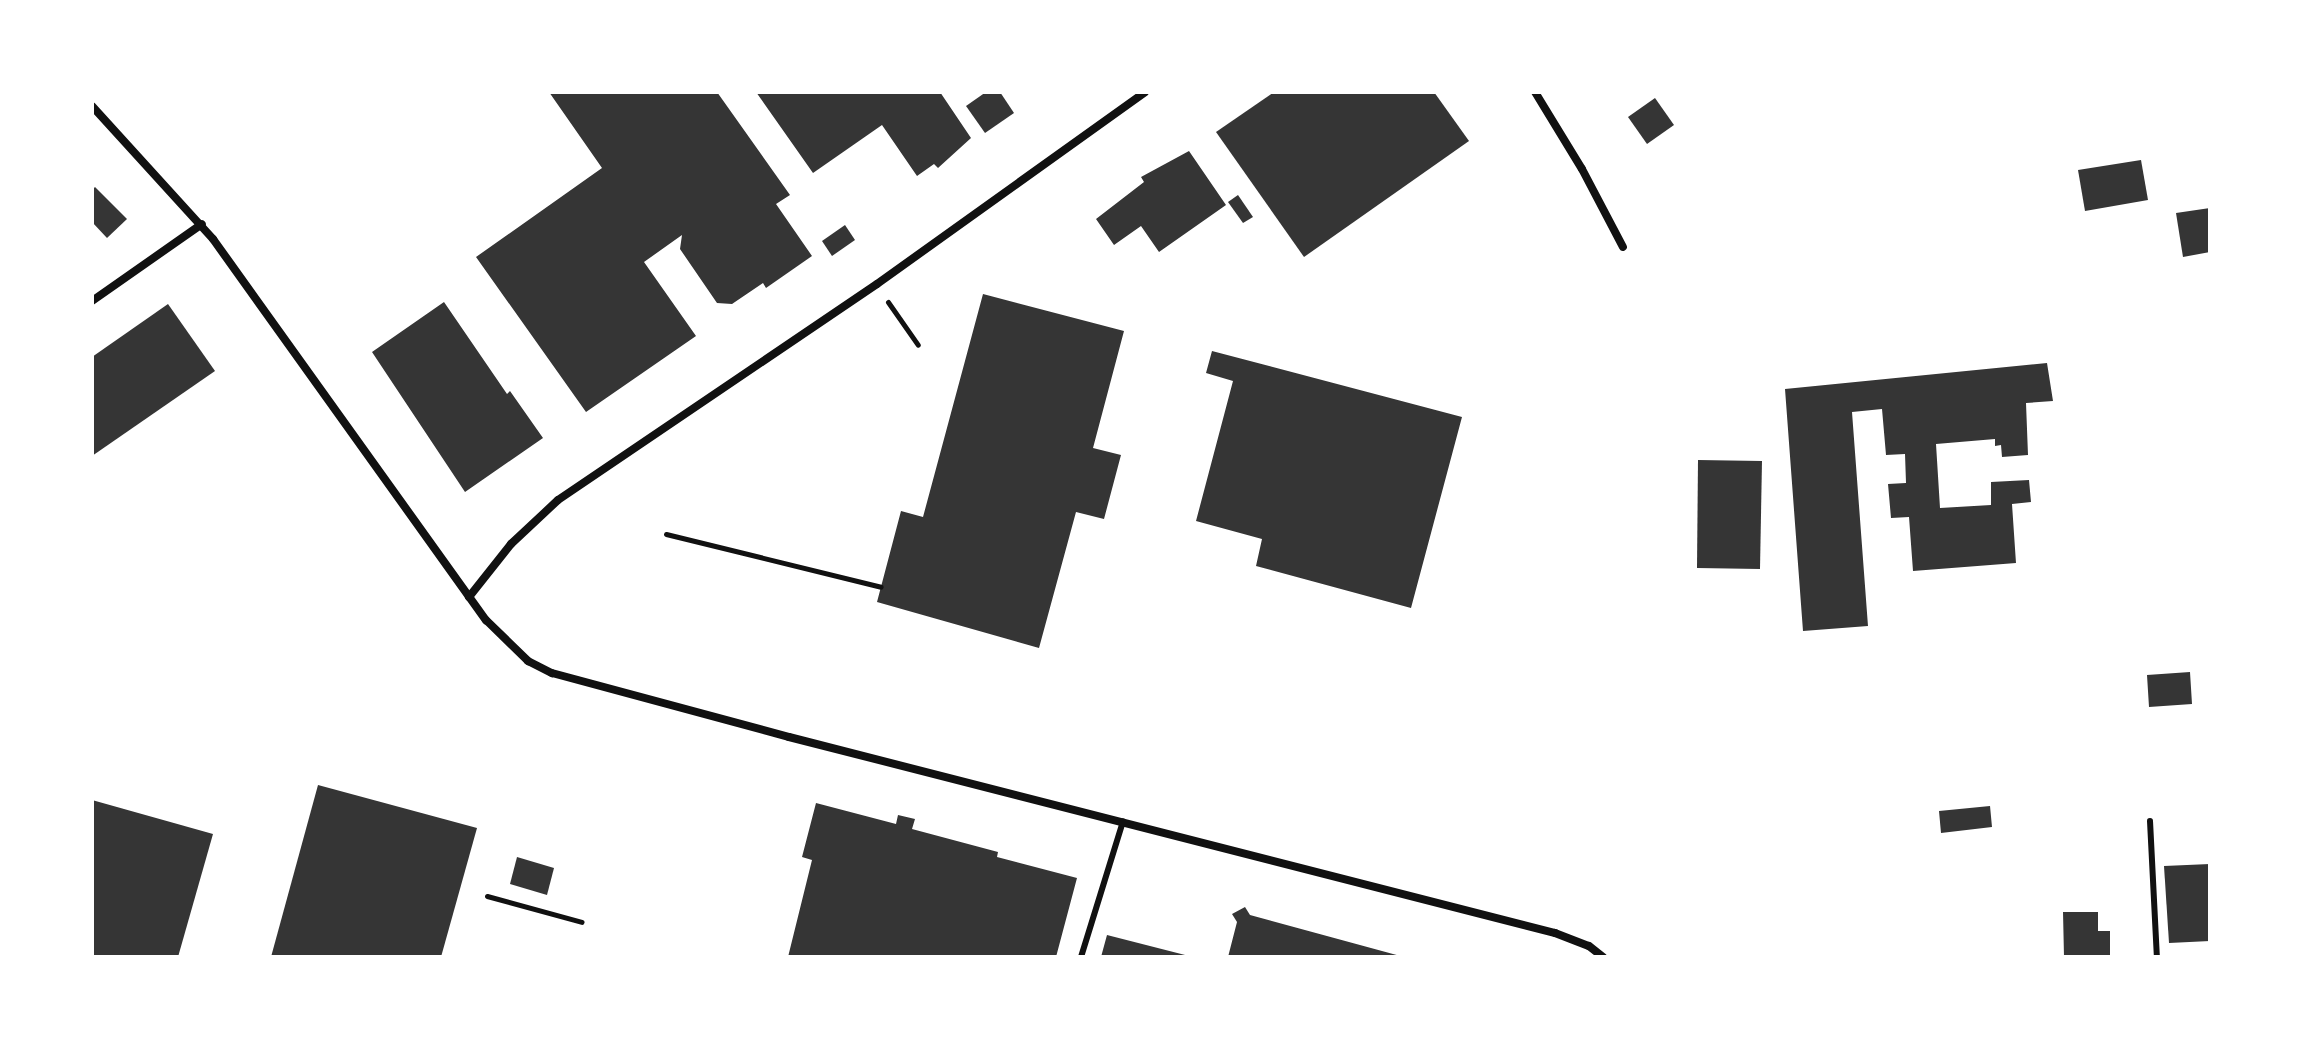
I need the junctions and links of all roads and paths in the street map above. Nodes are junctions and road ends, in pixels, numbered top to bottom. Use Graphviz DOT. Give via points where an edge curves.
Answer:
graph roads {
  1 [pos="1145,92"];
  2 [pos="1535,92"];
  3 [pos="92,106"];
  4 [pos="202,224"];
  5 [pos="1623,247"];
  6 [pos="877,284"];
  7 [pos="92,301"];
  8 [pos="918,345"];
  9 [pos="666,534"];
  10 [pos="881,587"];
  11 [pos="469,597"];
  12 [pos="1123,821"];
  13 [pos="2150,821"];
  14 [pos="487,896"];
  15 [pos="582,922"];
  16 [pos="1081,957"];
  17 [pos="1603,957"];
  18 [pos="2157,957"];
  1 -- 6 [label="street"];
  2 -- 5 [label="street"];
  3 -- 4 [label="street"];
  4 -- 7 [label="street"];
  4 -- 11 [label="street"];
  6 -- 8 [label="path"];
  6 -- 11 [label="street" via="558,500 511,544"];
  9 -- 10 [label="path"];
  11 -- 12 [label="street" via="516,652 552,673"];
  12 -- 16 [label="lane"];
  12 -- 17 [label="street" via="1555,933"];
  13 -- 18 [label="lane"];
  14 -- 15 [label="path"];
}
